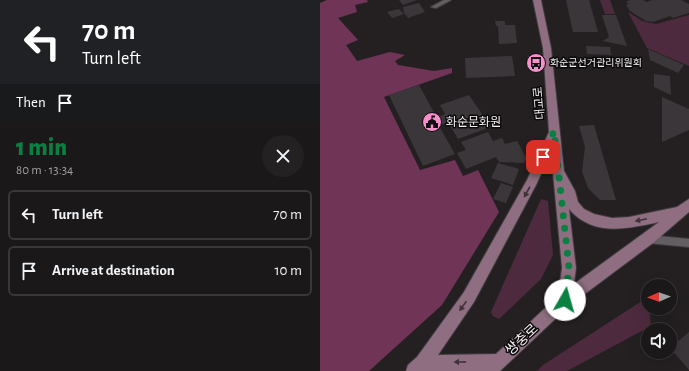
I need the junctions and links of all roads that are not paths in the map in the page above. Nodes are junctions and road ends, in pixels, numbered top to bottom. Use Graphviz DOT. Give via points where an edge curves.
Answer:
graph roads {
  1 [pos="448,0"];
  2 [pos="537,0"];
  3 [pos="434,7"];
  4 [pos="554,131"];
  5 [pos="558,167"];
  6 [pos="684,208"];
  7 [pos="648,239"];
  8 [pos="689,243"];
  9 [pos="565,300"];
  10 [pos="419,367"];
  11 [pos="492,368"];
  1 -- 3 [label="lane"];
  2 -- 4 [label="street, 대교로" via="547,48"];
  4 -- 5 [label="street, 대교로"];
  4 -- 10 [label="street, one-way" via="532,182 470,297"];
  6 -- 5 [label="street, one-way" via="629,223 612,224 592,220 573,205"];
  5 -- 9 [label="street, 대교로" via="569,268"];
  6 -- 7 [label="street, 쌍충로"];
  7 -- 8 [label="lane"];
  7 -- 9 [label="street, 쌍충로"];
  9 -- 11 [label="street, 쌍충로"];
  11 -- 10 [label="street, 쌍충로, one-way"];
}
